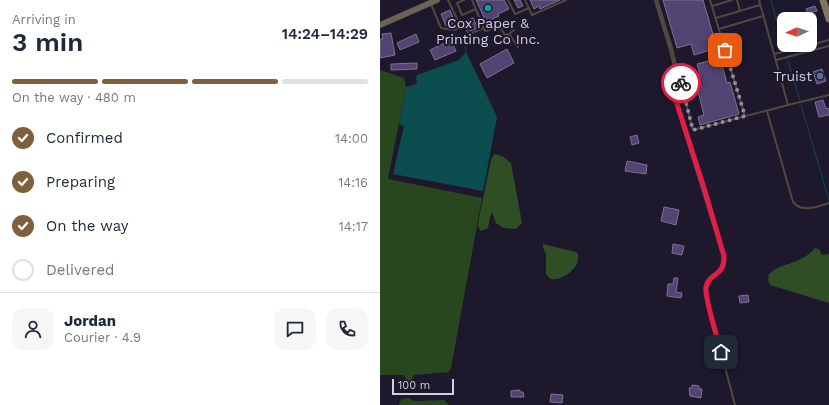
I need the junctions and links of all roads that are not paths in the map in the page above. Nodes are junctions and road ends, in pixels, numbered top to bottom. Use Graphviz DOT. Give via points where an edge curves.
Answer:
graph roads {
  1 [pos="437,0"];
  2 [pos="448,0"];
  3 [pos="464,0"];
  4 [pos="472,0"];
  5 [pos="508,0"];
  6 [pos="525,0"];
  7 [pos="566,0"];
  8 [pos="656,0"];
  9 [pos="710,0"];
  10 [pos="732,0"];
  11 [pos="737,0"];
  12 [pos="759,0"];
  13 [pos="823,0"];
  14 [pos="430,3"];
  15 [pos="760,5"];
  16 [pos="712,6"];
  17 [pos="529,8"];
  18 [pos="476,9"];
  19 [pos="740,11"];
  20 [pos="828,15"];
  21 [pos="763,16"];
  22 [pos="716,18"];
  23 [pos="380,25"];
  24 [pos="461,27"];
  25 [pos="500,27"];
  26 [pos="484,28"];
  27 [pos="719,29"];
  28 [pos="469,34"];
  29 [pos="509,34"];
  30 [pos="459,40"];
  31 [pos="829,40"];
  32 [pos="817,43"];
  33 [pos="829,46"];
  34 [pos="518,47"];
  35 [pos="782,52"];
  36 [pos="774,54"];
  37 [pos="776,60"];
  38 [pos="678,79"];
  39 [pos="829,94"];
  40 [pos="788,105"];
  41 [pos="767,111"];
  42 [pos="745,116"];
  43 [pos="829,203"];
  44 [pos="706,293"];
  45 [pos="736,405"];
  1 -- 14 [label="main road"];
  2 -- 24 [label="lane"];
  3 -- 18 [label="lane" via="457,3 462,15"];
  4 -- 18 [label="lane"];
  5 -- 17 [label="lane" via="514,14"];
  6 -- 17 [label="lane"];
  7 -- 17 [label="lane" via="532,15"];
  8 -- 38 [label="street"];
  9 -- 16 [label="lane"];
  10 -- 16 [label="lane"];
  11 -- 19 [label="lane"];
  12 -- 15 [label="lane"];
  13 -- 20 [label="main road"];
  14 -- 23 [label="main road"];
  14 -- 24 [label="lane" via="441,28 454,30"];
  15 -- 19 [label="lane"];
  15 -- 21 [label="lane"];
  16 -- 22 [label="lane"];
  18 -- 26 [label="lane"];
  19 -- 22 [label="lane"];
  21 -- 27 [label="lane"];
  21 -- 36 [label="lane"];
  22 -- 27 [label="lane"];
  24 -- 28 [label="lane"];
  25 -- 26 [label="lane" via="485,31"];
  25 -- 29 [label="lane" via="505,35"];
  25 -- 29 [label="lane" via="510,23 514,30"];
  26 -- 28 [label="lane"];
  27 -- 42 [label="lane"];
  28 -- 30 [label="lane"];
  29 -- 34 [label="lane"];
  31 -- 32 [label="lane"];
  33 -- 37 [label="lane"];
  35 -- 36 [label="lane"];
  36 -- 37 [label="lane"];
  37 -- 40 [label="lane"];
  38 -- 42 [label="lane" via="693,130"];
  38 -- 44 [label="street" via="674,89 677,104 724,256 722,270 708,282"];
  39 -- 40 [label="lane"];
  40 -- 41 [label="lane"];
  41 -- 42 [label="lane"];
  41 -- 43 [label="lane" via="793,202 802,208"];
  44 -- 45 [label="lane"];
}
